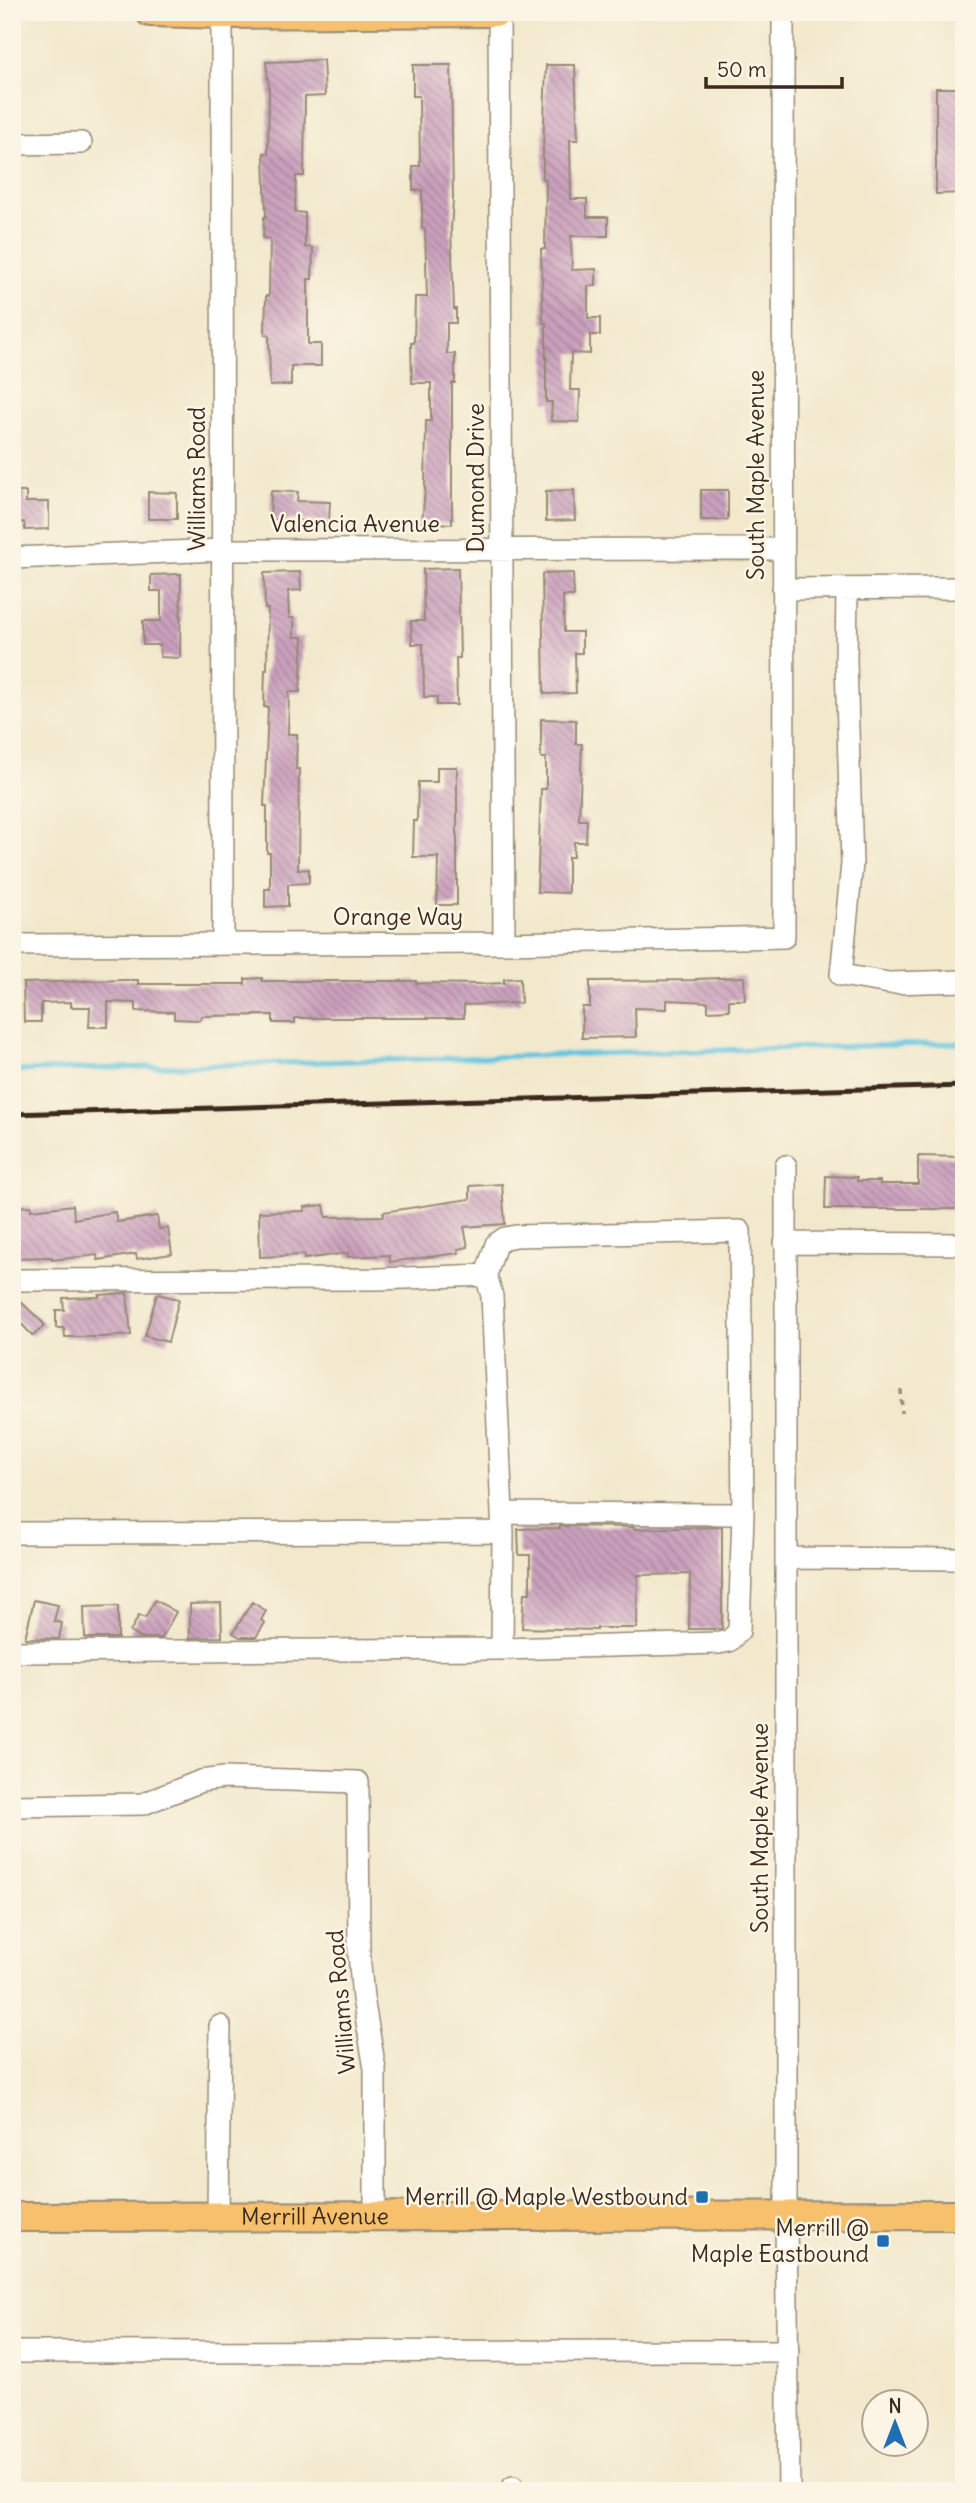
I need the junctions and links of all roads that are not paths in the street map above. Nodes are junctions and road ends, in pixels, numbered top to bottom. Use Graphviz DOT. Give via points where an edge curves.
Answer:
graph roads {
  1 [pos="150,12"];
  2 [pos="167,12"];
  3 [pos="498,12"];
  4 [pos="783,12"];
  5 [pos="222,14"];
  6 [pos="81,143"];
  7 [pos="12,144"];
  8 [pos="782,549"];
  9 [pos="502,550"];
  10 [pos="223,551"];
  11 [pos="12,558"];
  12 [pos="964,588"];
  13 [pos="783,589"];
  14 [pos="847,589"];
  15 [pos="784,937"];
  16 [pos="503,943"];
  17 [pos="223,944"];
  18 [pos="12,945"];
  19 [pos="964,981"];
  20 [pos="786,1166"];
  21 [pos="785,1242"];
  22 [pos="964,1244"];
  23 [pos="486,1275"];
  24 [pos="12,1280"];
  25 [pos="743,1514"];
  26 [pos="503,1522"];
  27 [pos="12,1533"];
  28 [pos="786,1558"];
  29 [pos="964,1559"];
  30 [pos="502,1649"];
  31 [pos="12,1652"];
  32 [pos="12,1806"];
  33 [pos="220,2026"];
  34 [pos="964,2215"];
  35 [pos="375,2216"];
  36 [pos="12,2217"];
  37 [pos="218,2217"];
  38 [pos="786,2217"];
  39 [pos="788,2351"];
  40 [pos="12,2352"];
  41 [pos="789,2491"];
  1 -- 2 [label="main road"];
  2 -- 5 [label="main road"];
  3 -- 5 [label="main road"];
  3 -- 9 [label="street, Dumond Drive"];
  4 -- 8 [label="street, South Maple Avenue"];
  5 -- 10 [label="street, Williams Road"];
  6 -- 7 [label="street"];
  8 -- 9 [label="street, Valencia Avenue"];
  8 -- 13 [label="street, South Maple Avenue"];
  9 -- 10 [label="street, Valencia Avenue"];
  9 -- 16 [label="street, Dumond Drive"];
  10 -- 11 [label="street, Valencia Avenue"];
  10 -- 17 [label="street, Williams Road"];
  12 -- 14 [label="street"];
  13 -- 14 [label="street"];
  13 -- 15 [label="street, South Maple Avenue"];
  14 -- 19 [label="street" via="852,864 841,975 889,983"];
  15 -- 16 [label="street, Orange Way"];
  16 -- 17 [label="street, Orange Way"];
  17 -- 18 [label="street, Orange Way"];
  20 -- 21 [label="street, South Maple Avenue"];
  21 -- 22 [label="street"];
  21 -- 28 [label="street, South Maple Avenue"];
  23 -- 24 [label="street"];
  23 -- 25 [label="street" via="496,1244 516,1236 740,1231"];
  23 -- 26 [label="street" via="492,1296"];
  25 -- 26 [label="street"];
  25 -- 30 [label="street" via="740,1625 729,1641"];
  26 -- 27 [label="street"];
  26 -- 30 [label="street"];
  28 -- 29 [label="street"];
  28 -- 38 [label="street, South Maple Avenue"];
  30 -- 31 [label="street"];
  32 -- 35 [label="street, Williams Road" via="142,1804 201,1781 224,1778 358,1782 359,1954 374,2069"];
  33 -- 37 [label="street"];
  34 -- 38 [label="main road, Merrill Avenue"];
  35 -- 37 [label="main road, Merrill Avenue"];
  35 -- 38 [label="main road, Merrill Avenue"];
  36 -- 37 [label="main road, Merrill Avenue"];
  38 -- 39 [label="street, South Maple Avenue"];
  39 -- 40 [label="street"];
  39 -- 41 [label="street, South Maple Avenue"];
}
